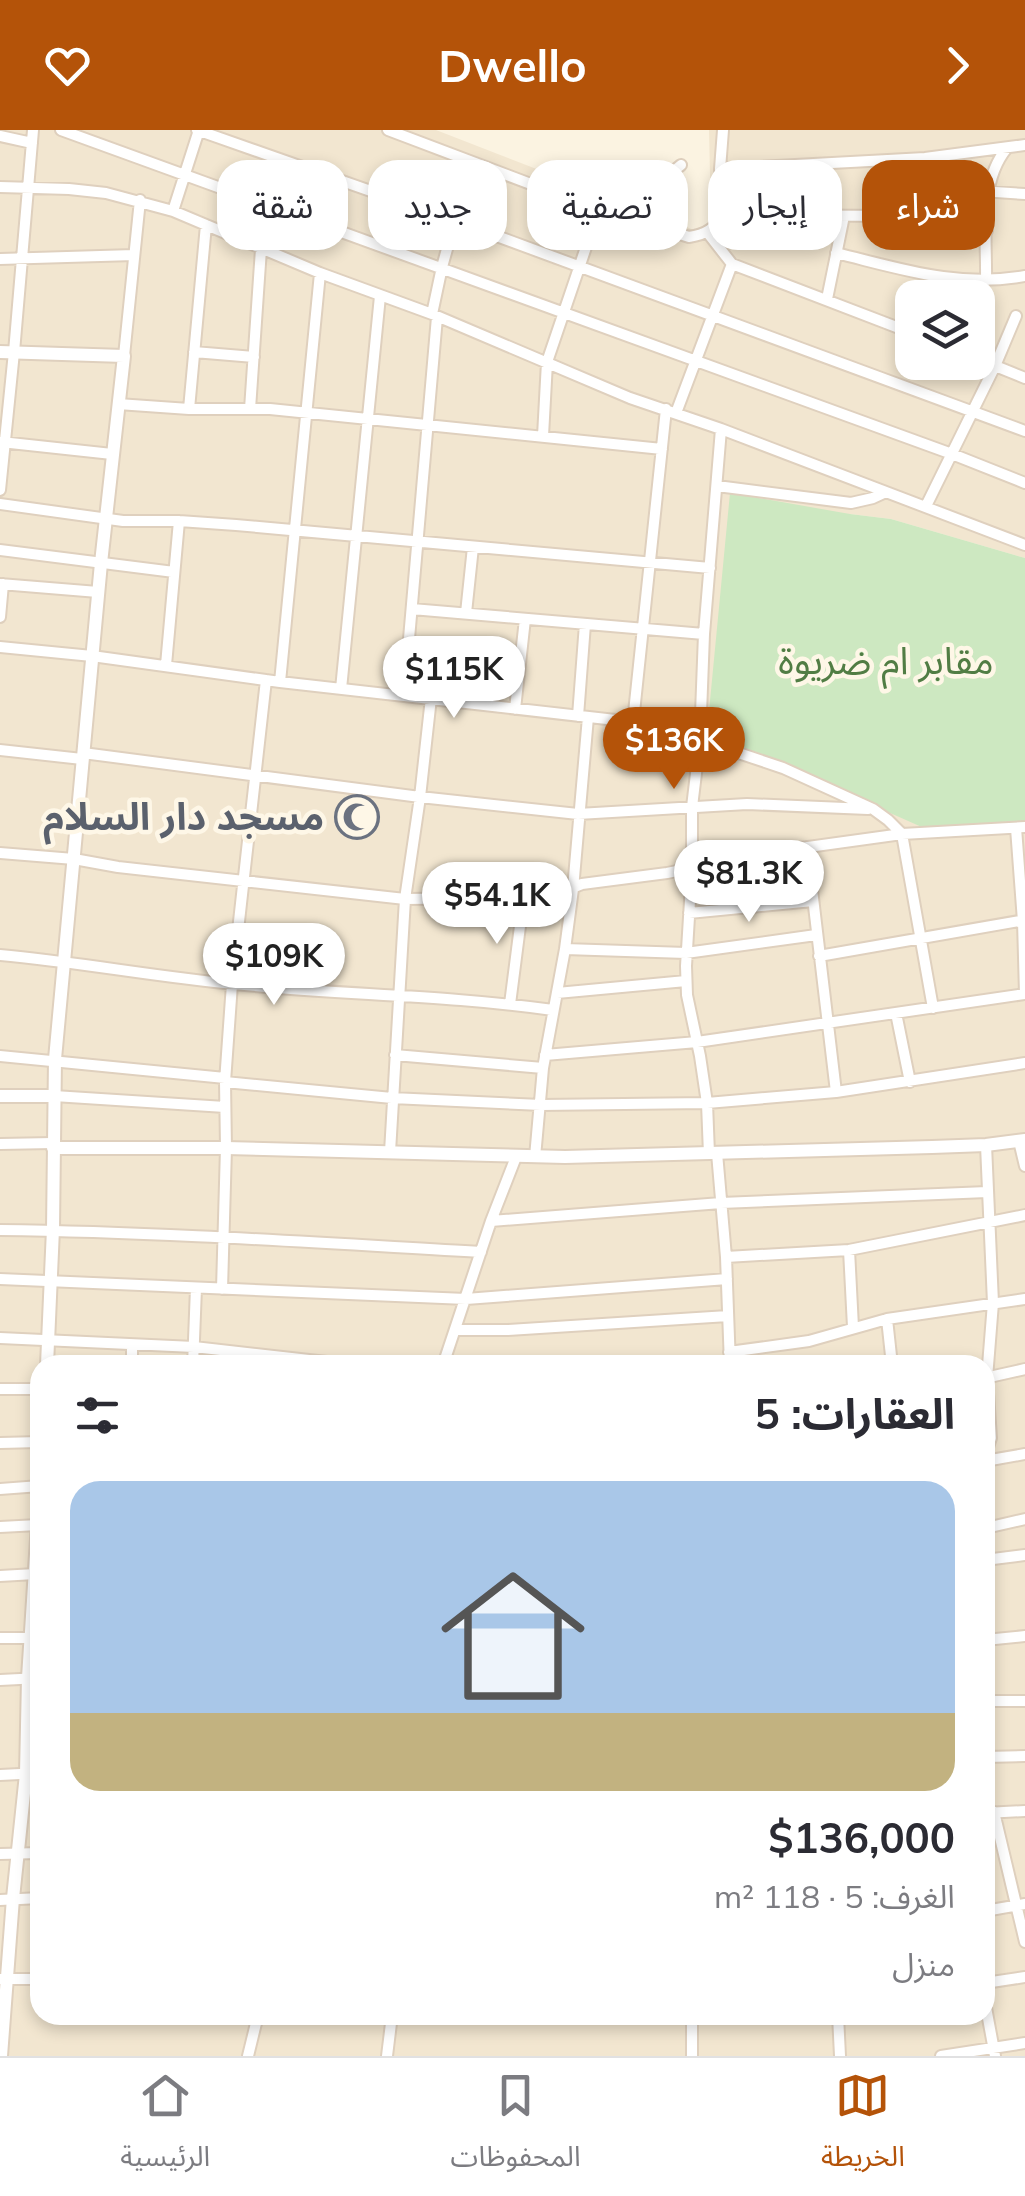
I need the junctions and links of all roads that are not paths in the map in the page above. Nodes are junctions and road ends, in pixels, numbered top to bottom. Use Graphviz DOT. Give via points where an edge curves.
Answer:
graph roads {
  1 [pos="61,130"];
  2 [pos="199,130"];
  3 [pos="388,130"];
  4 [pos="723,130"];
  5 [pos="0,136"];
  6 [pos="32,136"];
  7 [pos="1025,145"];
  8 [pos="1008,147"];
  9 [pos="464,160"];
  10 [pos="721,160"];
  11 [pos="842,162"];
  12 [pos="995,168"];
  13 [pos="185,174"];
  14 [pos="0,187"];
  15 [pos="28,187"];
  16 [pos="368,190"];
  17 [pos="995,193"];
  18 [pos="1025,194"];
  19 [pos="140,200"];
  20 [pos="173,212"];
  21 [pos="844,216"];
  22 [pos="862,216"];
  23 [pos="206,225"];
  24 [pos="217,230"];
  25 [pos="707,232"];
  26 [pos="688,238"];
  27 [pos="507,240"];
  28 [pos="261,250"];
  29 [pos="447,250"];
  30 [pos="586,250"];
  31 [pos="987,250"];
  32 [pos="836,252"];
  33 [pos="134,255"];
  34 [pos="0,259"];
  35 [pos="22,259"];
  36 [pos="732,264"];
  37 [pos="580,267"];
  38 [pos="442,268"];
  39 [pos="320,274"];
  40 [pos="1025,276"];
  41 [pos="973,280"];
  42 [pos="986,280"];
  43 [pos="994,280"];
  44 [pos="380,296"];
  45 [pos="826,299"];
  46 [pos="564,314"];
  47 [pos="713,315"];
  48 [pos="434,316"];
  49 [pos="1016,316"];
  50 [pos="895,326"];
  51 [pos="1010,331"];
  52 [pos="1025,332"];
  53 [pos="7,352"];
  54 [pos="194,352"];
  55 [pos="124,356"];
  56 [pos="254,356"];
  57 [pos="547,362"];
  58 [pos="696,362"];
  59 [pos="995,366"];
  60 [pos="1025,378"];
  61 [pos="988,380"];
  62 [pos="118,404"];
  63 [pos="189,409"];
  64 [pos="250,409"];
  65 [pos="973,410"];
  66 [pos="671,411"];
  67 [pos="308,412"];
  68 [pos="368,420"];
  69 [pos="428,426"];
  70 [pos="722,429"];
  71 [pos="1025,431"];
  72 [pos="544,436"];
  73 [pos="2,442"];
  74 [pos="662,449"];
  75 [pos="112,454"];
  76 [pos="952,454"];
  77 [pos="1025,482"];
  78 [pos="717,486"];
  79 [pos="0,490"];
  80 [pos="886,492"];
  81 [pos="0,504"];
  82 [pos="926,506"];
  83 [pos="106,518"];
  84 [pos="178,521"];
  85 [pos="297,531"];
  86 [pos="356,537"];
  87 [pos="418,542"];
  88 [pos="1025,546"];
  89 [pos="473,547"];
  90 [pos="0,550"];
  91 [pos="101,564"];
  92 [pos="650,564"];
  93 [pos="710,568"];
  94 [pos="174,572"];
  95 [pos="1,584"];
  96 [pos="98,592"];
  97 [pos="412,609"];
  98 [pos="466,613"];
  99 [pos="0,617"];
  100 [pos="525,619"];
  101 [pos="585,624"];
  102 [pos="643,629"];
  103 [pos="704,634"];
  104 [pos="0,647"];
  105 [pos="92,656"];
  106 [pos="166,665"];
  107 [pos="266,680"];
  108 [pos="280,682"];
  109 [pos="341,689"];
  110 [pos="404,696"];
  111 [pos="430,698"];
  112 [pos="515,709"];
  113 [pos="583,716"];
  114 [pos="633,722"];
  115 [pos="700,740"];
  116 [pos="0,750"];
  117 [pos="83,756"];
  118 [pos="255,776"];
  119 [pos="420,797"];
  120 [pos="692,808"];
  121 [pos="873,809"];
  122 [pos="578,814"];
  123 [pos="1020,827"];
  124 [pos="902,834"];
  125 [pos="806,847"];
  126 [pos="0,853"];
  127 [pos="74,859"];
  128 [pos="692,868"];
  129 [pos="243,880"];
  130 [pos="573,889"];
  131 [pos="524,895"];
  132 [pos="405,899"];
  133 [pos="812,902"];
  134 [pos="689,913"];
  135 [pos="1024,921"];
  136 [pos="816,936"];
  137 [pos="921,938"];
  138 [pos="565,949"];
  139 [pos="686,953"];
  140 [pos="0,955"];
  141 [pos="819,956"];
  142 [pos="64,961"];
  143 [pos="686,981"];
  144 [pos="232,984"];
  145 [pos="557,993"];
  146 [pos="1025,994"];
  147 [pos="399,997"];
  148 [pos="510,1004"];
  149 [pos="933,1008"];
  150 [pos="553,1010"];
  151 [pos="896,1012"];
  152 [pos="826,1022"];
  153 [pos="696,1042"];
  154 [pos="394,1055"];
  155 [pos="545,1055"];
  156 [pos="0,1056"];
  157 [pos="55,1059"];
  158 [pos="1025,1063"];
  159 [pos="543,1068"];
  160 [pos="225,1080"];
  161 [pos="910,1082"];
  162 [pos="836,1092"];
  163 [pos="0,1096"];
  164 [pos="54,1096"];
  165 [pos="392,1098"];
  166 [pos="707,1104"];
  167 [pos="225,1106"];
  168 [pos="541,1106"];
  169 [pos="1022,1140"];
  170 [pos="0,1144"];
  171 [pos="986,1145"];
  172 [pos="54,1146"];
  173 [pos="226,1148"];
  174 [pos="390,1152"];
  175 [pos="713,1153"];
  176 [pos="516,1157"];
  177 [pos="535,1157"];
  178 [pos="1025,1166"];
  179 [pos="988,1192"];
  180 [pos="721,1203"];
  181 [pos="1025,1215"];
  182 [pos="491,1221"];
  183 [pos="991,1222"];
  184 [pos="0,1230"];
  185 [pos="52,1230"];
  186 [pos="225,1237"];
  187 [pos="849,1250"];
  188 [pos="482,1252"];
  189 [pos="726,1257"];
  190 [pos="0,1279"];
  191 [pos="727,1279"];
  192 [pos="50,1282"];
  193 [pos="196,1288"];
  194 [pos="222,1289"];
  195 [pos="466,1299"];
  196 [pos="1025,1299"];
  197 [pos="994,1304"];
  198 [pos="728,1316"];
  199 [pos="887,1320"];
  200 [pos="853,1327"];
  201 [pos="456,1330"];
  202 [pos="0,1338"];
  203 [pos="48,1342"];
  204 [pos="132,1346"];
  205 [pos="194,1348"];
  206 [pos="729,1352"];
  207 [pos="47,1355"];
  208 [pos="132,1355"];
  209 [pos="194,1355"];
  210 [pos="234,1355"];
  211 [pos="447,1355"];
  212 [pos="729,1355"];
  213 [pos="891,1355"];
  214 [pos="988,1355"];
  215 [pos="1025,1369"];
  216 [pos="995,1376"];
  217 [pos="0,1389"];
  218 [pos="30,1389"];
  219 [pos="30,1442"];
  220 [pos="0,1444"];
  221 [pos="1025,1454"];
  222 [pos="995,1458"];
  223 [pos="0,1489"];
  224 [pos="30,1489"];
  225 [pos="1025,1520"];
  226 [pos="30,1525"];
  227 [pos="995,1526"];
  228 [pos="0,1527"];
  229 [pos="1025,1555"];
  230 [pos="995,1559"];
  231 [pos="30,1566"];
  232 [pos="0,1576"];
  233 [pos="1025,1636"];
  234 [pos="0,1638"];
  235 [pos="30,1638"];
  236 [pos="995,1639"];
  237 [pos="30,1678"];
  238 [pos="0,1680"];
  239 [pos="995,1700"];
  240 [pos="1025,1701"];
  241 [pos="1025,1756"];
  242 [pos="995,1757"];
  243 [pos="30,1773"];
  244 [pos="0,1775"];
  245 [pos="30,1788"];
  246 [pos="1025,1811"];
  247 [pos="995,1813"];
  248 [pos="995,1828"];
  249 [pos="30,1853"];
  250 [pos="0,1854"];
  251 [pos="17,1854"];
  252 [pos="6,1899"];
  253 [pos="1020,1905"];
  254 [pos="995,1909"];
  255 [pos="1025,1942"];
  256 [pos="1025,1976"];
  257 [pos="3,1979"];
  258 [pos="30,1979"];
  259 [pos="995,1981"];
  260 [pos="256,2025"];
  261 [pos="391,2025"];
  262 [pos="692,2025"];
  263 [pos="838,2025"];
  264 [pos="989,2025"];
  265 [pos="1025,2044"];
  266 [pos="994,2052"];
  267 [pos="0,2056"];
  268 [pos="248,2056"];
  269 [pos="387,2056"];
  270 [pos="692,2056"];
  271 [pos="840,2056"];
  272 [pos="942,2056"];
  1 -- 13 [label="street"];
  2 -- 13 [label="street"];
  2 -- 16 [label="street"];
  3 -- 9 [label="street"];
  4 -- 10 [label="street"];
  5 -- 6 [label="street"];
  6 -- 15 [label="street"];
  7 -- 8 [label="street"];
  8 -- 11 [label="street"];
  8 -- 12 [label="street"];
  13 -- 20 [label="street"];
  13 -- 38 [label="street"];
  14 -- 15 [label="street"];
  15 -- 19 [label="street"];
  15 -- 35 [label="street"];
  17 -- 18 [label="street"];
  19 -- 20 [label="street"];
  19 -- 33 [label="street"];
  20 -- 23 [label="street"];
  21 -- 22 [label="street"];
  21 -- 32 [label="street"];
  23 -- 24 [label="street"];
  23 -- 54 [label="street"];
  25 -- 26 [label="street"];
  25 -- 36 [label="street"];
  27 -- 37 [label="street"];
  28 -- 39 [label="street"];
  28 -- 56 [label="street"];
  29 -- 38 [label="street"];
  30 -- 37 [label="street"];
  31 -- 42 [label="street"];
  32 -- 41 [label="street"];
  32 -- 45 [label="street"];
  33 -- 35 [label="street"];
  33 -- 55 [label="street"];
  34 -- 35 [label="street"];
  35 -- 53 [label="street"];
  36 -- 45 [label="street"];
  36 -- 47 [label="street"];
  37 -- 46 [label="street"];
  37 -- 47 [label="street"];
  38 -- 46 [label="street"];
  38 -- 48 [label="street"];
  39 -- 44 [label="street"];
  39 -- 67 [label="street"];
  40 -- 43 [label="street"];
  44 -- 48 [label="street"];
  44 -- 68 [label="street"];
  45 -- 50 [label="street"];
  46 -- 57 [label="street"];
  46 -- 58 [label="street"];
  47 -- 58 [label="street"];
  47 -- 65 [label="street"];
  48 -- 57 [label="street"];
  48 -- 69 [label="street"];
  49 -- 51 [label="street"];
  51 -- 52 [label="street"];
  51 -- 59 [label="street"];
  53 -- 55 [label="street"];
  53 -- 73 [label="street"];
  54 -- 56 [label="street"];
  54 -- 63 [label="street"];
  55 -- 62 [label="street"];
  56 -- 64 [label="street"];
  57 -- 66 [label="street"];
  57 -- 72 [label="street"];
  58 -- 66 [label="street"];
  58 -- 76 [label="street"];
  59 -- 60 [label="street"];
  61 -- 65 [label="street"];
  62 -- 63 [label="street"];
  62 -- 75 [label="street"];
  63 -- 64 [label="street"];
  64 -- 67 [label="street"];
  65 -- 71 [label="street"];
  65 -- 76 [label="street"];
  66 -- 70 [label="street"];
  66 -- 74 [label="street"];
  67 -- 68 [label="street"];
  67 -- 85 [label="street"];
  68 -- 69 [label="street"];
  68 -- 86 [label="street"];
  69 -- 72 [label="street"];
  69 -- 87 [label="street"];
  70 -- 78 [label="street"];
  70 -- 80 [label="street"];
  72 -- 74 [label="street"];
  73 -- 75 [label="street"];
  73 -- 79 [label="street"];
  74 -- 92 [label="street"];
  75 -- 83 [label="street"];
  76 -- 77 [label="street"];
  76 -- 82 [label="street"];
  78 -- 80 [label="street" via="851,504"];
  78 -- 93 [label="street"];
  80 -- 82 [label="street"];
  81 -- 83 [label="street"];
  82 -- 88 [label="street"];
  83 -- 84 [label="street"];
  83 -- 91 [label="street"];
  84 -- 85 [label="street"];
  84 -- 94 [label="street"];
  85 -- 86 [label="street"];
  85 -- 108 [label="street"];
  86 -- 87 [label="street"];
  86 -- 109 [label="street"];
  87 -- 89 [label="street"];
  87 -- 97 [label="street"];
  89 -- 92 [label="street"];
  89 -- 98 [label="street"];
  90 -- 91 [label="street"];
  91 -- 94 [label="street"];
  91 -- 96 [label="street"];
  92 -- 93 [label="street"];
  92 -- 102 [label="street"];
  93 -- 103 [label="street"];
  94 -- 106 [label="street"];
  95 -- 96 [label="street"];
  95 -- 99 [label="street"];
  96 -- 105 [label="street"];
  97 -- 98 [label="street"];
  97 -- 110 [label="street"];
  98 -- 100 [label="street"];
  100 -- 101 [label="street"];
  100 -- 112 [label="street"];
  101 -- 102 [label="street"];
  101 -- 113 [label="street"];
  102 -- 103 [label="street"];
  102 -- 114 [label="street"];
  103 -- 115 [label="street"];
  104 -- 105 [label="street"];
  105 -- 106 [label="street"];
  105 -- 117 [label="street"];
  106 -- 107 [label="street"];
  107 -- 108 [label="street"];
  107 -- 118 [label="street"];
  108 -- 109 [label="street"];
  109 -- 110 [label="street"];
  110 -- 111 [label="street"];
  111 -- 112 [label="street"];
  111 -- 119 [label="street"];
  112 -- 113 [label="street"];
  113 -- 114 [label="street"];
  113 -- 122 [label="street"];
  114 -- 115 [label="street"];
  115 -- 120 [label="street"];
  115 -- 121 [label="street"];
  116 -- 117 [label="street"];
  117 -- 118 [label="street"];
  117 -- 127 [label="street"];
  118 -- 119 [label="street"];
  118 -- 129 [label="street"];
  119 -- 122 [label="street"];
  119 -- 132 [label="street"];
  120 -- 121 [label="street"];
  120 -- 122 [label="street"];
  120 -- 128 [label="street"];
  121 -- 124 [label="street"];
  122 -- 130 [label="street"];
  123 -- 124 [label="street"];
  123 -- 135 [label="street"];
  124 -- 125 [label="street"];
  124 -- 137 [label="street"];
  125 -- 128 [label="street"];
  125 -- 133 [label="street"];
  126 -- 127 [label="street"];
  127 -- 129 [label="street"];
  127 -- 142 [label="street"];
  128 -- 130 [label="street"];
  128 -- 134 [label="street"];
  129 -- 132 [label="street"];
  129 -- 144 [label="street"];
  130 -- 131 [label="street"];
  130 -- 138 [label="street"];
  131 -- 132 [label="street"];
  131 -- 148 [label="street"];
  132 -- 147 [label="street"];
  133 -- 134 [label="street"];
  133 -- 136 [label="street"];
  134 -- 139 [label="street"];
  135 -- 137 [label="street"];
  135 -- 146 [label="street"];
  136 -- 139 [label="street"];
  136 -- 141 [label="street"];
  137 -- 141 [label="street"];
  137 -- 149 [label="street"];
  138 -- 139 [label="street"];
  138 -- 145 [label="street"];
  139 -- 143 [label="street"];
  140 -- 142 [label="street"];
  141 -- 152 [label="street"];
  142 -- 144 [label="street"];
  142 -- 157 [label="street"];
  143 -- 145 [label="street"];
  143 -- 153 [label="street"];
  144 -- 147 [label="street"];
  144 -- 160 [label="street"];
  145 -- 150 [label="street"];
  146 -- 149 [label="street"];
  147 -- 148 [label="street"];
  147 -- 154 [label="street"];
  148 -- 150 [label="street"];
  149 -- 151 [label="street"];
  150 -- 155 [label="street"];
  151 -- 152 [label="street"];
  151 -- 161 [label="street"];
  152 -- 153 [label="street"];
  152 -- 162 [label="street"];
  153 -- 155 [label="street"];
  153 -- 166 [label="street"];
  154 -- 159 [label="street"];
  154 -- 165 [label="street"];
  155 -- 159 [label="street"];
  156 -- 157 [label="street"];
  157 -- 160 [label="street"];
  157 -- 164 [label="street"];
  158 -- 161 [label="street"];
  159 -- 168 [label="street"];
  160 -- 165 [label="street"];
  160 -- 167 [label="street"];
  161 -- 162 [label="street"];
  162 -- 166 [label="street"];
  163 -- 164 [label="street"];
  164 -- 167 [label="street"];
  164 -- 172 [label="street"];
  165 -- 168 [label="street"];
  165 -- 174 [label="street"];
  166 -- 168 [label="street"];
  166 -- 175 [label="street"];
  167 -- 173 [label="street"];
  168 -- 177 [label="street"];
  169 -- 171 [label="street"];
  169 -- 178 [label="street"];
  170 -- 172 [label="street"];
  171 -- 175 [label="street"];
  171 -- 179 [label="street"];
  172 -- 173 [label="street"];
  172 -- 185 [label="street"];
  173 -- 174 [label="street"];
  173 -- 186 [label="street"];
  174 -- 176 [label="street"];
  175 -- 177 [label="street"];
  175 -- 180 [label="street"];
  176 -- 177 [label="street"];
  176 -- 182 [label="street"];
  179 -- 180 [label="street"];
  179 -- 183 [label="street"];
  180 -- 182 [label="street"];
  180 -- 189 [label="street"];
  181 -- 183 [label="street"];
  182 -- 188 [label="street"];
  183 -- 187 [label="street"];
  183 -- 197 [label="street"];
  184 -- 185 [label="street"];
  185 -- 186 [label="street"];
  185 -- 192 [label="street"];
  186 -- 188 [label="street"];
  186 -- 194 [label="street"];
  187 -- 189 [label="street"];
  187 -- 200 [label="street"];
  188 -- 195 [label="street"];
  189 -- 191 [label="street"];
  190 -- 192 [label="street"];
  191 -- 195 [label="street"];
  191 -- 198 [label="street"];
  192 -- 193 [label="street"];
  192 -- 203 [label="street"];
  193 -- 194 [label="street"];
  193 -- 205 [label="street"];
  194 -- 195 [label="street"];
  195 -- 201 [label="street"];
  196 -- 197 [label="street"];
  197 -- 199 [label="street"];
  197 -- 214 [label="street"];
  198 -- 201 [label="street"];
  198 -- 206 [label="street"];
  199 -- 200 [label="street"];
  199 -- 213 [label="street"];
  200 -- 206 [label="street"];
  201 -- 211 [label="street"];
  202 -- 203 [label="street"];
  203 -- 204 [label="street"];
  203 -- 207 [label="street"];
  204 -- 205 [label="street"];
  204 -- 208 [label="street"];
  205 -- 209 [label="street"];
  205 -- 210 [label="street"];
  206 -- 212 [label="street"];
  215 -- 216 [label="street"];
  217 -- 218 [label="street"];
  219 -- 220 [label="street"];
  221 -- 222 [label="street"];
  223 -- 224 [label="street"];
  225 -- 227 [label="street"];
  226 -- 228 [label="street"];
  229 -- 230 [label="street"];
  231 -- 232 [label="street"];
  233 -- 236 [label="street"];
  234 -- 235 [label="street"];
  237 -- 238 [label="street"];
  239 -- 240 [label="street"];
  241 -- 242 [label="street"];
  243 -- 244 [label="street"];
  245 -- 251 [label="street"];
  246 -- 247 [label="street"];
  248 -- 253 [label="street"];
  249 -- 251 [label="street"];
  250 -- 251 [label="street"];
  251 -- 252 [label="street"];
  252 -- 257 [label="street"];
  253 -- 254 [label="street"];
  253 -- 255 [label="street"];
  256 -- 259 [label="street"];
  257 -- 258 [label="street"];
  257 -- 267 [label="street"];
  260 -- 268 [label="street"];
  261 -- 269 [label="street"];
  262 -- 270 [label="street"];
  263 -- 271 [label="street"];
  264 -- 266 [label="street"];
  265 -- 266 [label="street"];
  266 -- 272 [label="street"];
}
